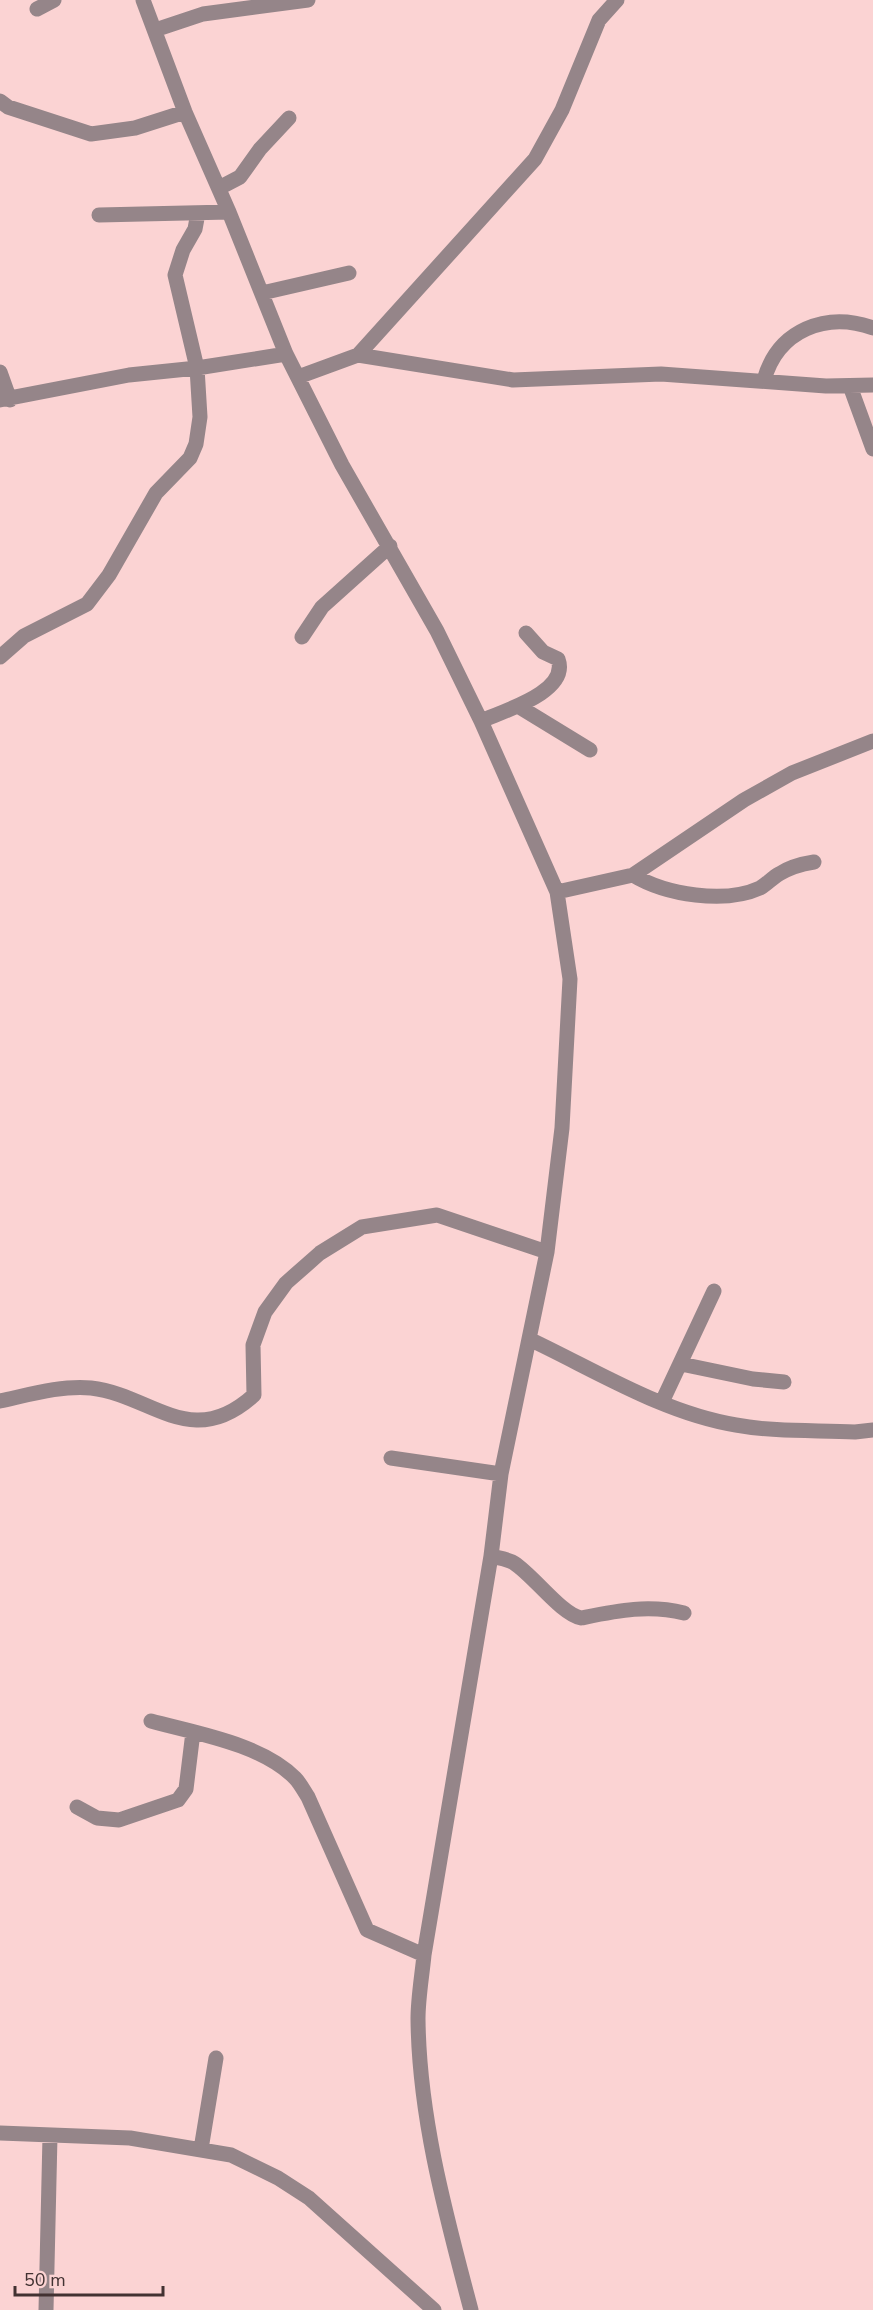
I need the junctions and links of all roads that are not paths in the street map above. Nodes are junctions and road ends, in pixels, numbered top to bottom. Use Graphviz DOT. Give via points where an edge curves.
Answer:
graph roads {
  1 [pos="54,0"];
  2 [pos="143,0"];
  3 [pos="308,0"];
  4 [pos="611,2"];
  5 [pos="37,9"];
  6 [pos="154,30"];
  7 [pos="0,101"];
  8 [pos="185,112"];
  9 [pos="289,118"];
  10 [pos="219,188"];
  11 [pos="229,212"];
  12 [pos="198,213"];
  13 [pos="99,215"];
  14 [pos="349,273"];
  15 [pos="262,292"];
  16 [pos="873,328"];
  17 [pos="285,354"];
  18 [pos="358,355"];
  19 [pos="197,368"];
  20 [pos="0,372"];
  21 [pos="298,377"];
  22 [pos="764,380"];
  23 [pos="873,385"];
  24 [pos="850,386"];
  25 [pos="5,400"];
  26 [pos="873,449"];
  27 [pos="390,546"];
  28 [pos="526,633"];
  29 [pos="302,637"];
  30 [pos="0,657"];
  31 [pos="518,706"];
  32 [pos="481,721"];
  33 [pos="873,741"];
  34 [pos="590,750"];
  35 [pos="814,862"];
  36 [pos="633,875"];
  37 [pos="557,892"];
  38 [pos="547,1252"];
  39 [pos="714,1292"];
  40 [pos="529,1339"];
  41 [pos="681,1364"];
  42 [pos="784,1382"];
  43 [pos="0,1401"];
  44 [pos="662,1402"];
  45 [pos="873,1430"];
  46 [pos="391,1458"];
  47 [pos="501,1474"];
  48 [pos="491,1556"];
  49 [pos="684,1613"];
  50 [pos="151,1721"];
  51 [pos="193,1732"];
  52 [pos="77,1807"];
  53 [pos="424,1955"];
  54 [pos="216,2058"];
  55 [pos="0,2133"];
  56 [pos="50,2136"];
  57 [pos="201,2149"];
  58 [pos="46,2310"];
  59 [pos="434,2310"];
  60 [pos="471,2310"];
  1 -- 5 [label="street"];
  2 -- 6 [label="street"];
  3 -- 6 [label="street" via="203,14"];
  4 -- 18 [label="street" via="590,38 562,110 535,159"];
  6 -- 8 [label="street"];
  7 -- 8 [label="street" via="91,134 135,128"];
  8 -- 10 [label="street"];
  9 -- 10 [label="street" via="240,177"];
  10 -- 11 [label="street"];
  11 -- 12 [label="street"];
  11 -- 15 [label="street"];
  12 -- 13 [label="street"];
  12 -- 19 [label="street" via="175,275"];
  14 -- 15 [label="street"];
  15 -- 17 [label="street"];
  16 -- 22 [label="street" via="830,320 811,326 780,351 768,365"];
  17 -- 19 [label="street"];
  17 -- 21 [label="street"];
  18 -- 21 [label="street"];
  18 -- 22 [label="street" via="513,380 661,374"];
  19 -- 25 [label="street" via="129,375"];
  19 -- 30 [label="street" via="200,417 190,458 156,494 109,575 87,604 24,636"];
  20 -- 25 [label="street"];
  21 -- 27 [label="street" via="342,465"];
  22 -- 24 [label="street"];
  23 -- 24 [label="street"];
  24 -- 26 [label="street"];
  27 -- 29 [label="street" via="322,607"];
  27 -- 32 [label="street"];
  28 -- 31 [label="street" via="560,665 550,687"];
  31 -- 32 [label="street"];
  31 -- 34 [label="street"];
  32 -- 37 [label="street"];
  33 -- 36 [label="street" via="772,784"];
  35 -- 36 [label="street" via="795,865 748,893 727,897 647,884"];
  36 -- 37 [label="street"];
  37 -- 38 [label="street" via="569,990 562,1128"];
  38 -- 40 [label="street"];
  38 -- 43 [label="street" via="437,1215 362,1227 320,1253 286,1283 265,1312 253,1345 254,1395 240,1408 220,1416 188,1420 90,1388"];
  39 -- 41 [label="street"];
  40 -- 44 [label="street"];
  40 -- 47 [label="street"];
  41 -- 42 [label="street"];
  41 -- 44 [label="street"];
  44 -- 45 [label="street" via="738,1426"];
  46 -- 47 [label="street"];
  47 -- 48 [label="street"];
  48 -- 49 [label="street" via="513,1562 574,1617 628,1608 665,1608"];
  48 -- 53 [label="street"];
  50 -- 51 [label="street"];
  51 -- 52 [label="street" via="186,1789 178,1800 119,1820 97,1818"];
  51 -- 53 [label="street" via="268,1759 296,1778 367,1930"];
  53 -- 60 [label="street" via="418,2017 431,2147"];
  54 -- 57 [label="street"];
  55 -- 56 [label="street"];
  56 -- 57 [label="street" via="129,2138"];
  56 -- 58 [label="street"];
  57 -- 59 [label="street" via="240,2160 309,2198"];
}
